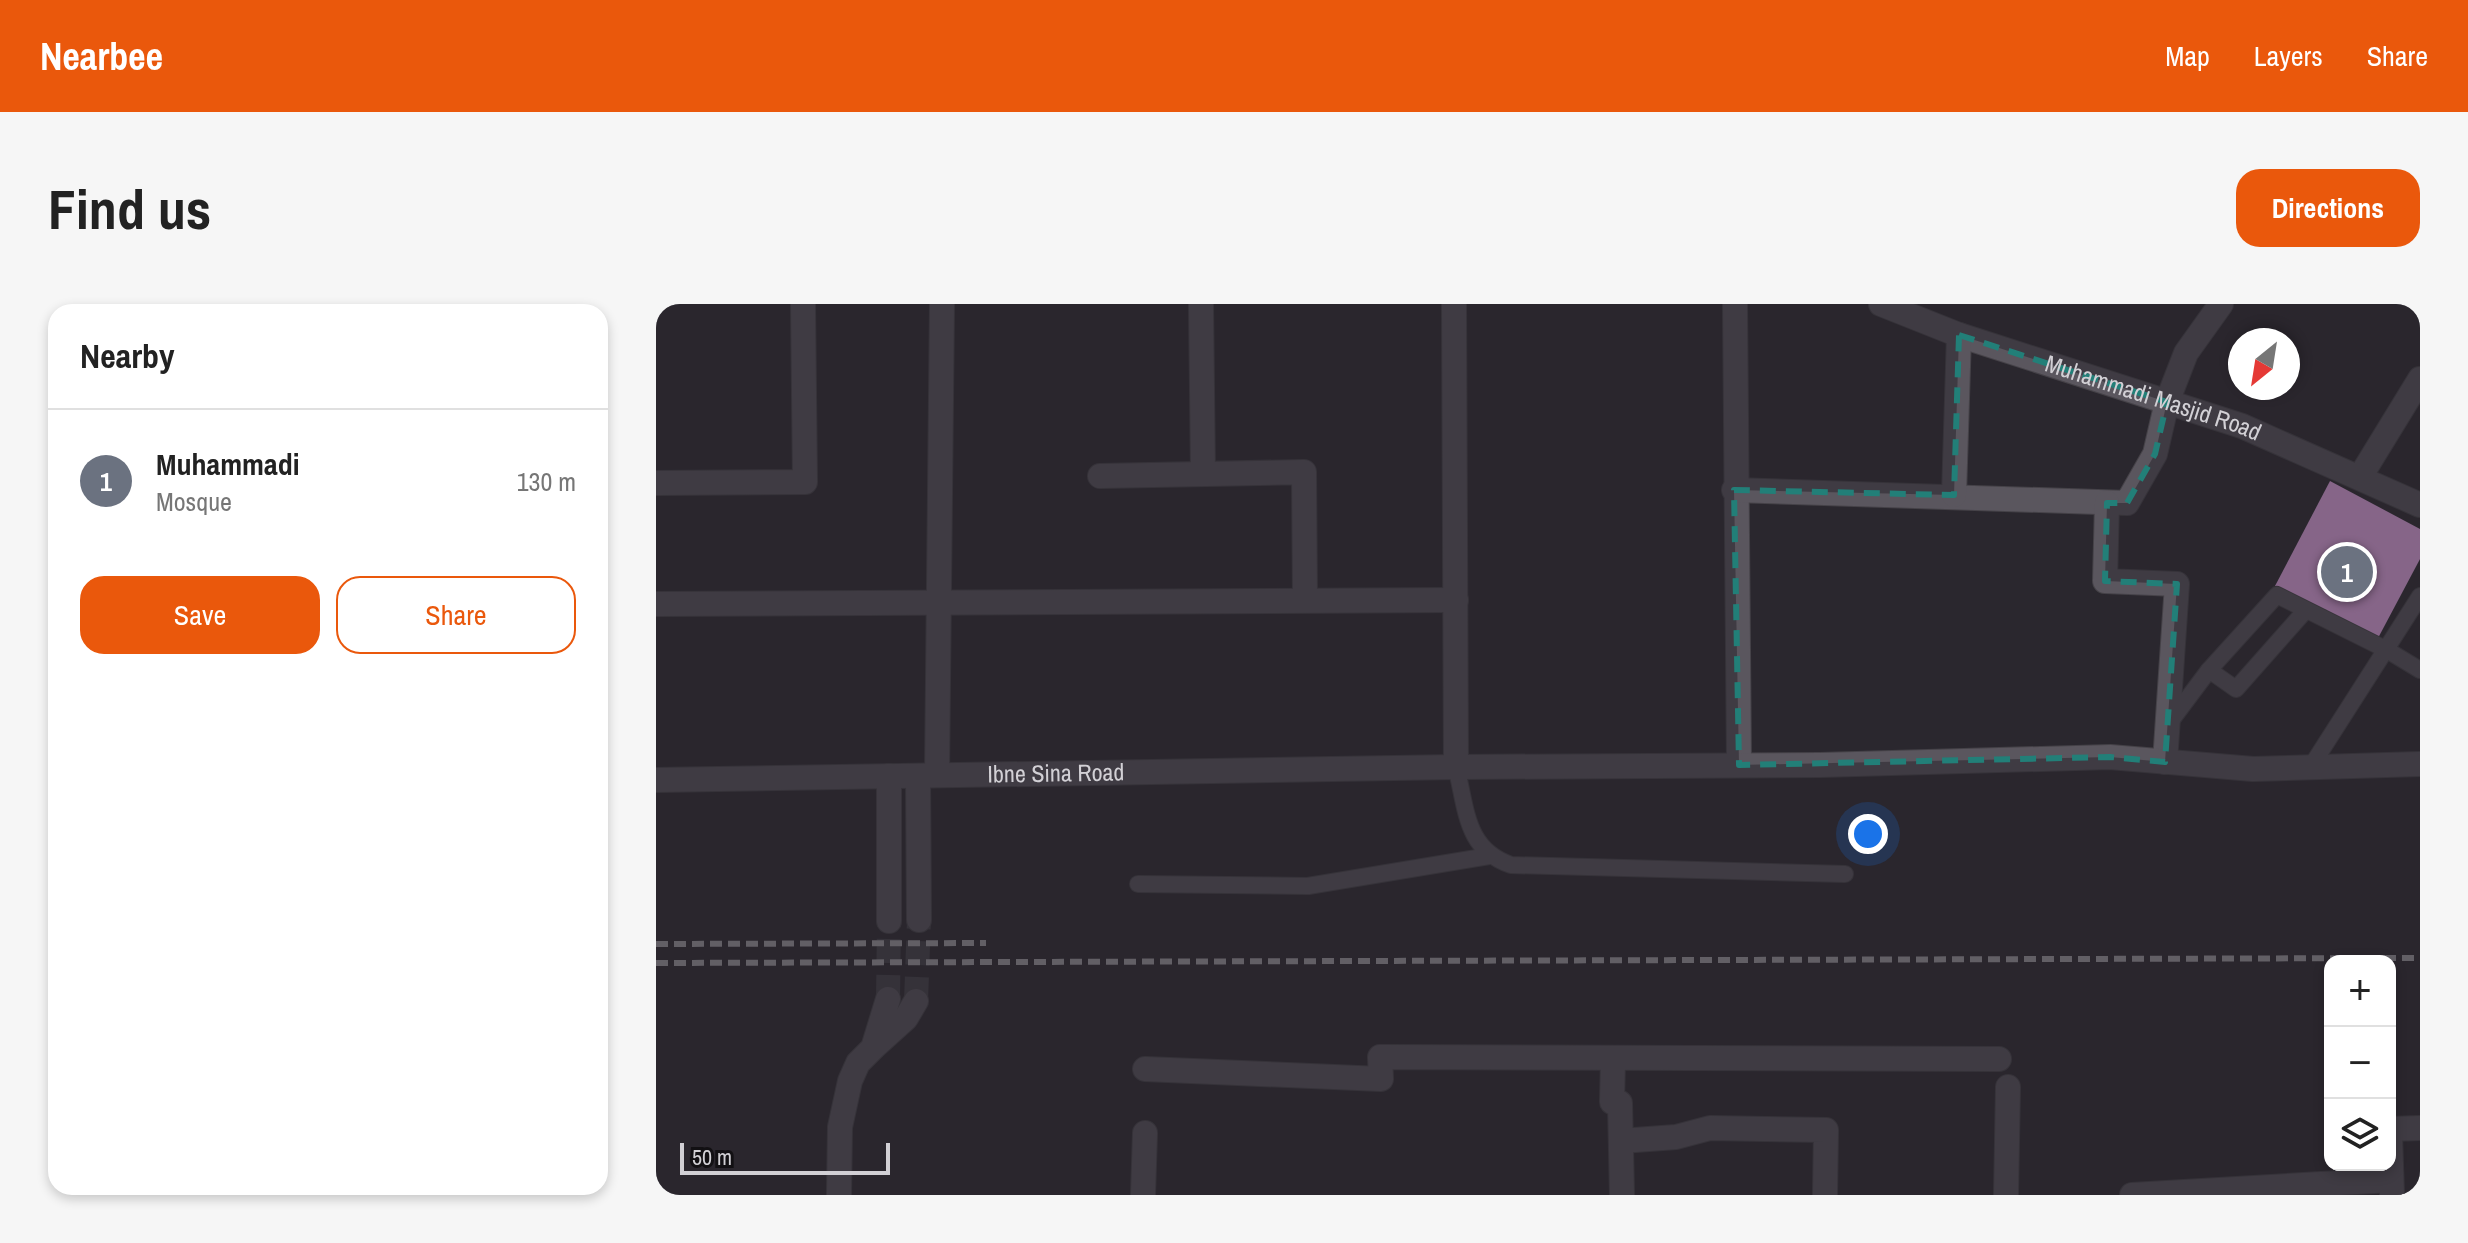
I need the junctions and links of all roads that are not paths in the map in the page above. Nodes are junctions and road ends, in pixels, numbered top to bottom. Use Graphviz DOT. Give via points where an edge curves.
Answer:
graph roads {
  1 [pos="803,304"];
  2 [pos="942,304"];
  3 [pos="1201,304"];
  4 [pos="1454,304"];
  5 [pos="1735,304"];
  6 [pos="1881,304"];
  7 [pos="2221,304"];
  8 [pos="1959,335"];
  9 [pos="2420,379"];
  10 [pos="2167,402"];
  11 [pos="1203,474"];
  12 [pos="1100,476"];
  13 [pos="2360,477"];
  14 [pos="656,483"];
  15 [pos="1734,490"];
  16 [pos="1954,495"];
  17 [pos="2107,503"];
  18 [pos="2420,505"];
  19 [pos="2420,596"];
  20 [pos="939,600"];
  21 [pos="1305,600"];
  22 [pos="1456,600"];
  23 [pos="656,604"];
  24 [pos="2305,611"];
  25 [pos="2387,650"];
  26 [pos="2209,670"];
  27 [pos="2420,670"];
  28 [pos="2167,725"];
  29 [pos="2165,762"];
  30 [pos="2420,764"];
  31 [pos="1739,765"];
  32 [pos="1456,767"];
  33 [pos="2310,768"];
  34 [pos="889,776"];
  35 [pos="928,776"];
  36 [pos="656,780"];
  37 [pos="1489,856"];
  38 [pos="1845,874"];
  39 [pos="1138,884"];
  40 [pos="919,920"];
  41 [pos="889,921"];
  42 [pos="888,999"];
  43 [pos="916,1001"];
  44 [pos="873,1048"];
  45 [pos="1999,1059"];
  46 [pos="1613,1060"];
  47 [pos="1145,1069"];
  48 [pos="2008,1087"];
  49 [pos="2420,1128"];
  50 [pos="2396,1131"];
  51 [pos="1145,1133"];
  52 [pos="1621,1141"];
  53 [pos="2392,1187"];
  54 [pos="839,1195"];
  55 [pos="1143,1195"];
  56 [pos="1622,1195"];
  57 [pos="1825,1195"];
  58 [pos="2006,1195"];
  59 [pos="2132,1195"];
  1 -- 14 [label="street" via="805,482"];
  2 -- 20 [label="street"];
  3 -- 11 [label="street"];
  4 -- 22 [label="street"];
  5 -- 15 [label="street"];
  6 -- 8 [label="street, Muhammadi Masjid Road"];
  7 -- 10 [label="street" via="2186,353"];
  8 -- 10 [label="street, Muhammadi Masjid Road"];
  8 -- 16 [label="street"];
  9 -- 13 [label="street"];
  10 -- 13 [label="street, Muhammadi Masjid Road" via="2242,426"];
  10 -- 17 [label="street" via="2155,454 2127,503"];
  11 -- 12 [label="street"];
  11 -- 21 [label="street" via="1304,472"];
  13 -- 18 [label="street, Muhammadi Masjid Road"];
  15 -- 16 [label="street"];
  15 -- 31 [label="street"];
  16 -- 17 [label="street"];
  17 -- 28 [label="street" via="2105,581 2177,584"];
  19 -- 25 [label="lane"];
  20 -- 21 [label="street"];
  20 -- 23 [label="street"];
  20 -- 35 [label="street"];
  21 -- 22 [label="street"];
  22 -- 32 [label="street"];
  24 -- 25 [label="lane"];
  24 -- 26 [label="lane" via="2277,595"];
  24 -- 26 [label="lane" via="2236,689"];
  25 -- 27 [label="lane"];
  25 -- 33 [label="lane"];
  26 -- 28 [label="lane"];
  28 -- 29 [label="street"];
  29 -- 31 [label="street, Ibne Sina Road" via="2110,757"];
  29 -- 33 [label="street, Ibne Sina Road"];
  30 -- 33 [label="street, Ibne Sina Road"];
  31 -- 32 [label="street, Ibne Sina Road"];
  32 -- 35 [label="street, Ibne Sina Road"];
  32 -- 37 [label="lane" via="1475,840"];
  34 -- 35 [label="street, Ibne Sina Road"];
  34 -- 36 [label="street, Ibne Sina Road"];
  34 -- 41 [label="street"];
  35 -- 40 [label="street"];
  37 -- 38 [label="lane" via="1511,865"];
  37 -- 39 [label="lane" via="1308,886"];
  42 -- 44 [label="street"];
  43 -- 44 [label="street" via="906,1018"];
  44 -- 54 [label="street" via="850,1081 840,1127"];
  45 -- 46 [label="street"];
  46 -- 47 [label="street" via="1380,1057 1381,1079"];
  46 -- 52 [label="street" via="1612,1102 1620,1103"];
  48 -- 58 [label="street"];
  49 -- 50 [label="street"];
  51 -- 55 [label="street"];
  52 -- 56 [label="street"];
  52 -- 57 [label="street" via="1710,1128 1826,1130"];
  53 -- 59 [label="street"];
}
